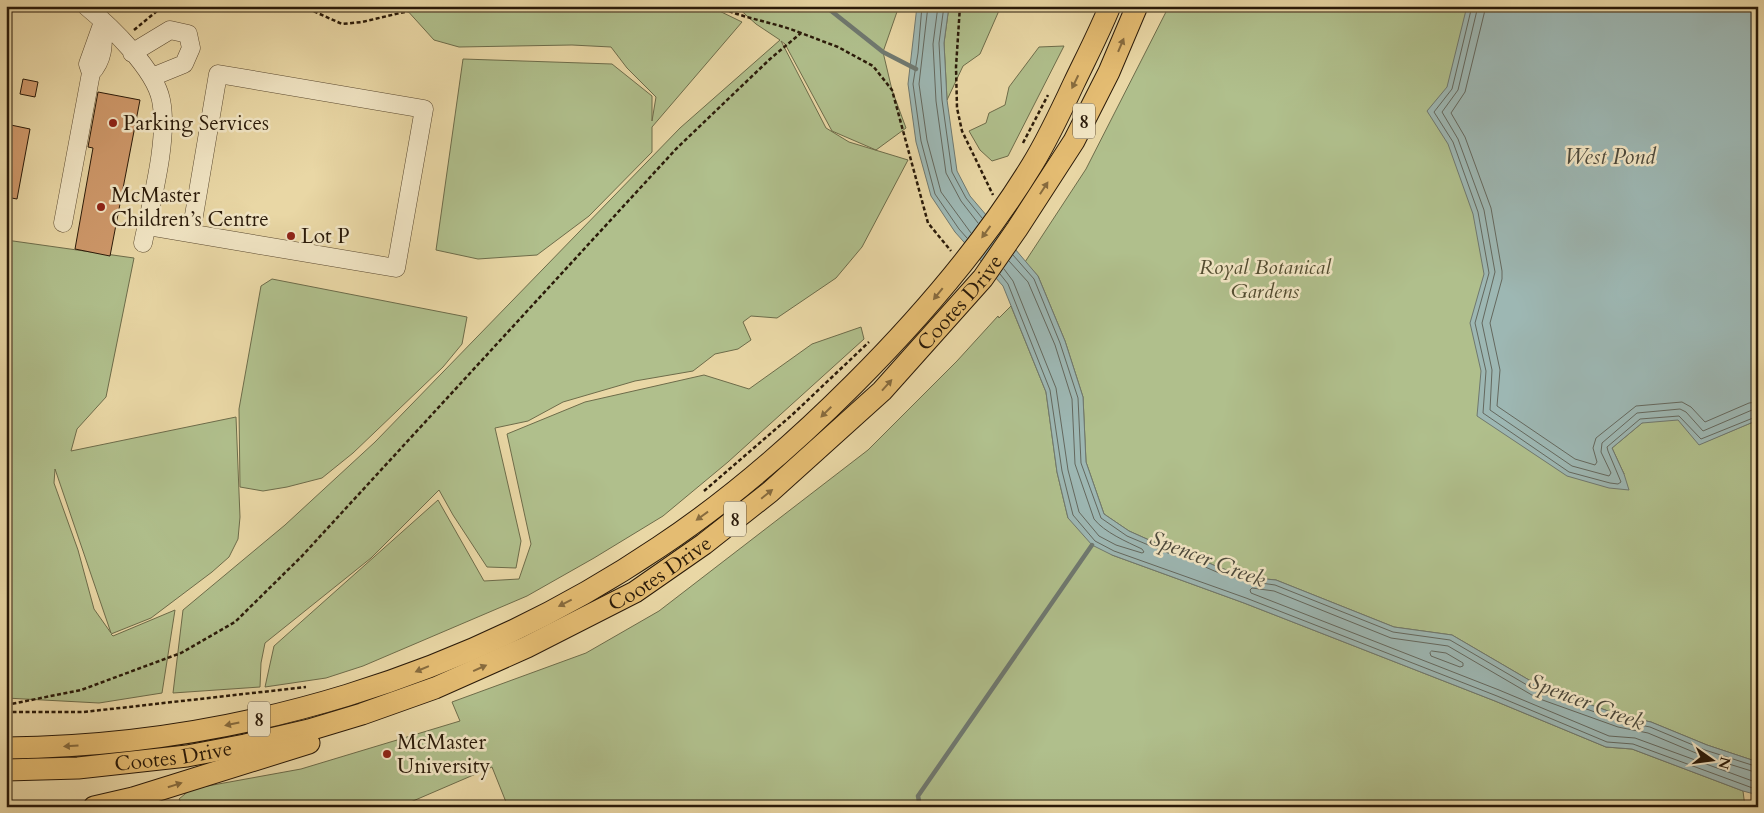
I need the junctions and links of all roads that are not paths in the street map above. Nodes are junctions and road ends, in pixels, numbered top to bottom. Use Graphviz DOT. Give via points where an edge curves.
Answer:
graph roads {
  1 [pos="86,6"];
  2 [pos="1110,6"];
  3 [pos="1137,6"];
  4 [pos="103,22"];
  5 [pos="127,47"];
  6 [pos="152,77"];
  7 [pos="63,223"];
  8 [pos="147,226"];
  9 [pos="191,233"];
  10 [pos="144,243"];
  11 [pos="435,688"];
  12 [pos="7,748"];
  13 [pos="6,770"];
  14 [pos="94,807"];
  1 -- 4 [label="lane"];
  2 -- 12 [label="main road, Cootes Drive / 8, one-way" via="1033,163 998,197 913,323 818,420 724,500 659,548 560,606 499,637 394,681 302,709 212,728 104,744"];
  11 -- 3 [label="main road, Cootes Drive / 8, one-way" via="527,647 635,592 770,492 882,391 983,278 1017,228 1074,141 1109,72"];
  4 -- 5 [label="lane"];
  4 -- 7 [label="lane" via="103,49 99,65 91,73"];
  5 -- 6 [label="lane"];
  5 -- 6 [label="lane" via="170,30 188,34 191,48 184,64"];
  6 -- 8 [label="lane" via="161,100 163,126"];
  8 -- 9 [label="lane"];
  8 -- 10 [label="lane"];
  9 -- 9 [label="lane" via="396,268 424,109 218,74"];
  11 -- 13 [label="main road, Cootes Drive / 8" via="309,730 188,756 78,768"];
  14 -- 11 [label="main road, one-way" via="133,798 328,737 398,711"];
}
